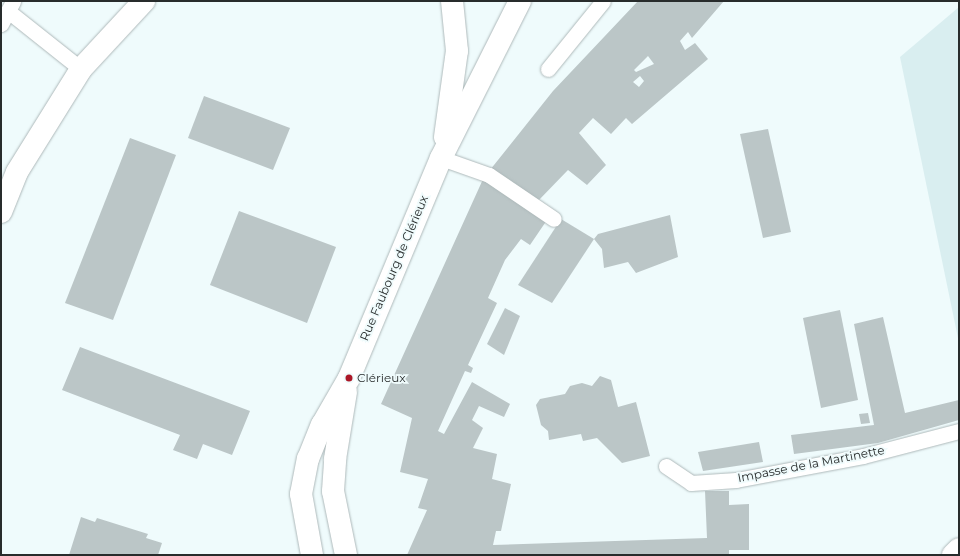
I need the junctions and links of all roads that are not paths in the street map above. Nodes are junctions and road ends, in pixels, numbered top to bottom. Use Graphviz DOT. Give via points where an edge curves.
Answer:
graph roads {
  1 [pos="144,1"];
  2 [pos="452,1"];
  3 [pos="520,1"];
  4 [pos="602,1"];
  5 [pos="7,12"];
  6 [pos="548,68"];
  7 [pos="81,69"];
  8 [pos="441,158"];
  9 [pos="1,212"];
  10 [pos="554,219"];
  11 [pos="349,378"];
  12 [pos="959,431"];
  13 [pos="666,466"];
  14 [pos="959,549"];
  15 [pos="312,555"];
  16 [pos="346,555"];
  17 [pos="953,555"];
  1 -- 7 [label="main road"];
  2 -- 8 [label="main road, Rue Faubourg de Clérieux" via="457,52"];
  3 -- 8 [label="main road, Rue Faubourg de Clérieux"];
  4 -- 6 [label="lane"];
  5 -- 7 [label="lane"];
  7 -- 9 [label="main road" via="17,172"];
  8 -- 10 [label="lane" via="489,174"];
  8 -- 11 [label="main road, Rue Faubourg de Clérieux"];
  11 -- 15 [label="main road, Rue Faubourg de Clérieux" via="322,425 303,474 301,494"];
  11 -- 16 [label="main road, Rue Faubourg de Clérieux" via="335,459 334,491"];
  12 -- 13 [label="lane, Impasse de la Martinette" via="863,456 736,480 691,483"];
  14 -- 17 [label="main road"];
}
